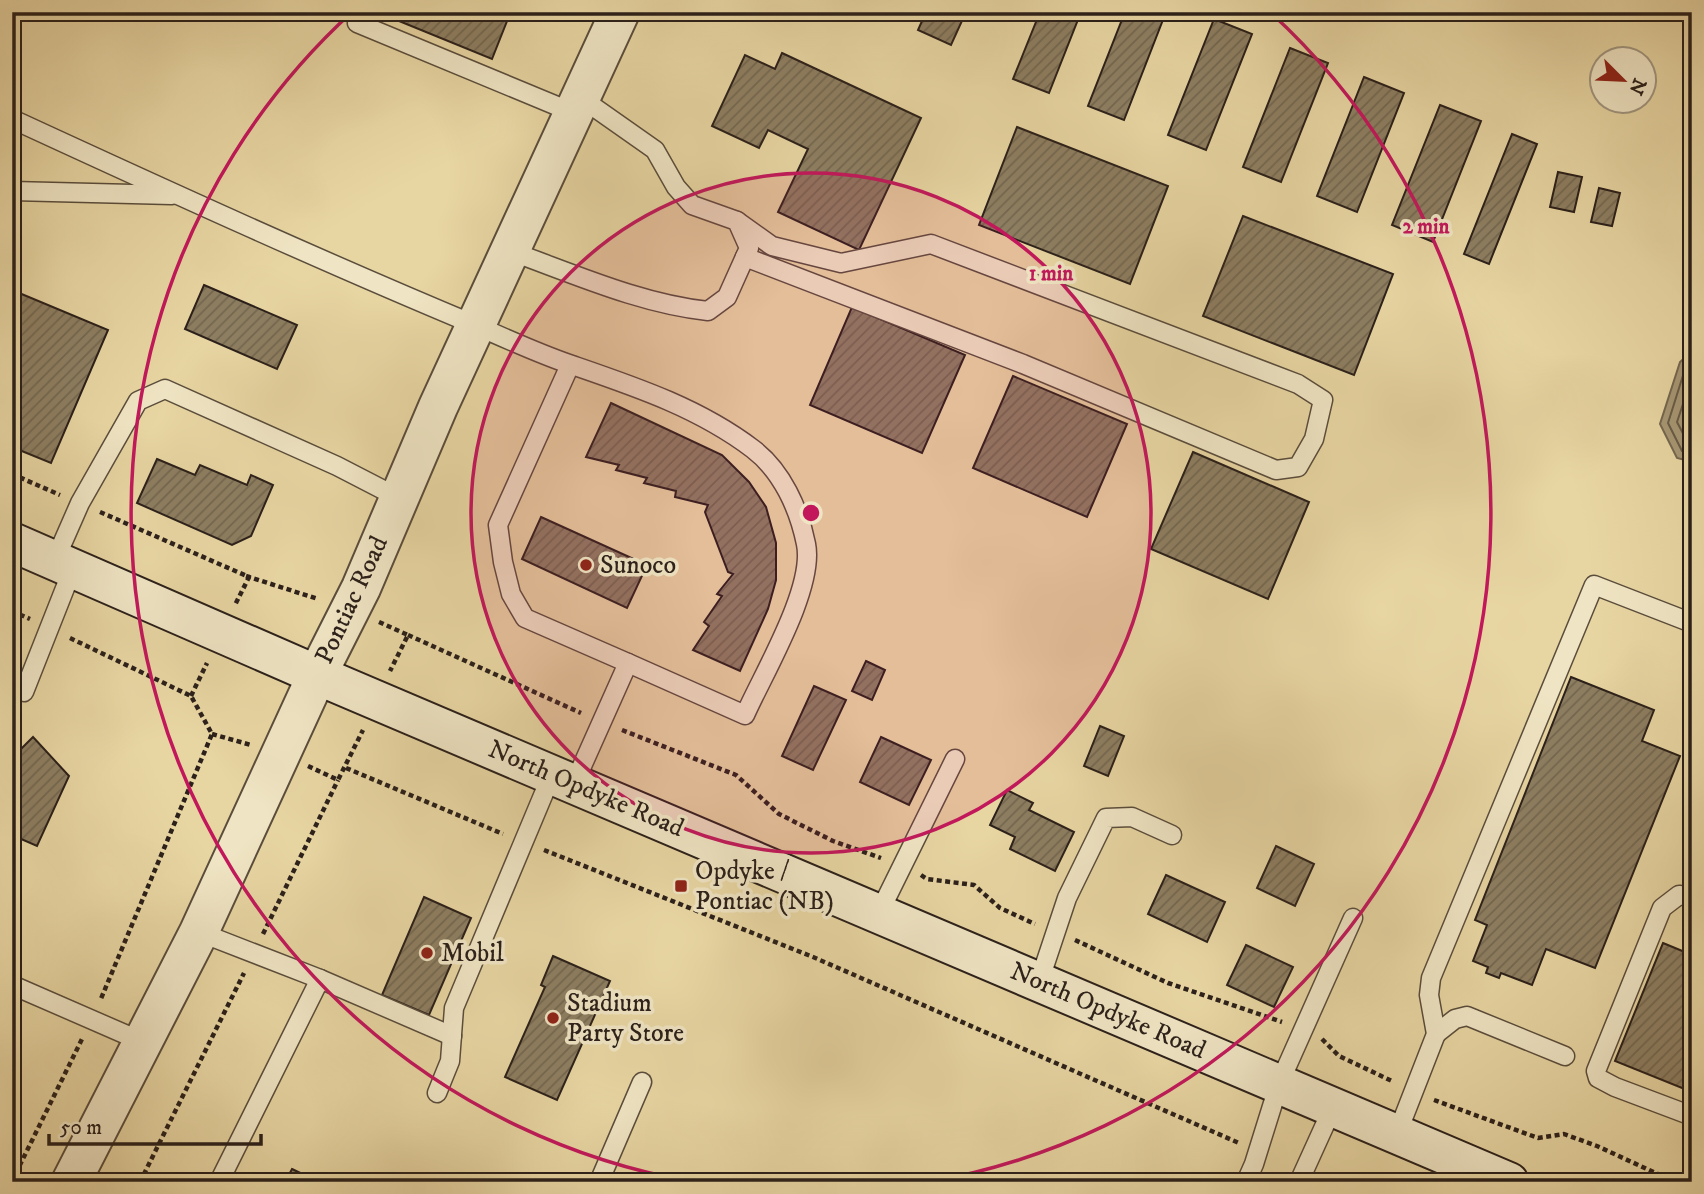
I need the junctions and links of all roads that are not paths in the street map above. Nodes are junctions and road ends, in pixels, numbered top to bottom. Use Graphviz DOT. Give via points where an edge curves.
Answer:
graph roads {
  1 [pos="620,12"];
  2 [pos="357,23"];
  3 [pos="577,106"];
  4 [pos="12,119"];
  5 [pos="12,191"];
  6 [pos="178,195"];
  7 [pos="737,221"];
  8 [pos="510,251"];
  9 [pos="745,257"];
  10 [pos="841,263"];
  11 [pos="828,290"];
  12 [pos="475,326"];
  13 [pos="570,365"];
  14 [pos="399,498"];
  15 [pos="12,541"];
  16 [pos="64,564"];
  17 [pos="1692,624"];
  18 [pos="628,663"];
  19 [pos="317,675"];
  20 [pos="24,692"];
  21 [pos="954,759"];
  22 [pos="563,779"];
  23 [pos="1172,835"];
  24 [pos="1692,897"];
  25 [pos="879,913"];
  26 [pos="1353,918"];
  27 [pos="199,932"];
  28 [pos="320,979"];
  29 [pos="1039,982"];
  30 [pos="12,985"];
  31 [pos="1436,1034"];
  32 [pos="452,1036"];
  33 [pos="143,1042"];
  34 [pos="1564,1056"];
  35 [pos="642,1082"];
  36 [pos="1279,1084"];
  37 [pos="437,1093"];
  38 [pos="1333,1107"];
  39 [pos="1692,1116"];
  40 [pos="1397,1134"];
  41 [pos="72,1182"];
  42 [pos="219,1182"];
  43 [pos="599,1182"];
  44 [pos="1246,1182"];
  45 [pos="1299,1182"];
  46 [pos="1509,1182"];
  1 -- 3 [label="main road, Pontiac Road"];
  2 -- 3 [label="lane"];
  3 -- 7 [label="lane" via="655,150 692,205"];
  3 -- 8 [label="main road, Pontiac Road"];
  4 -- 6 [label="lane"];
  5 -- 6 [label="lane"];
  6 -- 12 [label="lane"];
  7 -- 9 [label="lane" via="749,248"];
  7 -- 10 [label="lane" via="772,246"];
  8 -- 9 [label="lane" via="633,294 708,311 727,298"];
  8 -- 12 [label="main road, Pontiac Road"];
  9 -- 11 [label="lane"];
  10 -- 11 [label="lane"];
  10 -- 11 [label="lane" via="931,244 1298,384 1323,400 1314,439 1298,467 1276,470 1023,364"];
  12 -- 13 [label="lane"];
  12 -- 14 [label="main road, Pontiac Road"];
  13 -- 18 [label="lane" via="498,525 503,562 511,594 525,618"];
  13 -- 18 [label="lane" via="704,415 756,452 778,475 807,547 804,583 745,715"];
  14 -- 16 [label="lane" via="165,389 138,401 80,503"];
  14 -- 19 [label="main road, Pontiac Road"];
  15 -- 16 [label="main road, North Opdyke Road"];
  16 -- 19 [label="main road, North Opdyke Road"];
  16 -- 20 [label="lane" via="49,627"];
  17 -- 31 [label="lane" via="1594,585 1432,978 1429,995"];
  18 -- 22 [label="lane"];
  19 -- 22 [label="main road, North Opdyke Road"];
  19 -- 27 [label="main road, Pontiac Road"];
  21 -- 25 [label="lane"];
  22 -- 25 [label="main road, North Opdyke Road"];
  22 -- 32 [label="lane" via="524,842 454,1008"];
  23 -- 29 [label="lane" via="1132,817 1106,818 1067,898"];
  24 -- 39 [label="lane" via="1679,895 1662,908 1596,1071 1598,1078 1615,1087"];
  25 -- 29 [label="main road, North Opdyke Road"];
  26 -- 36 [label="lane"];
  27 -- 28 [label="lane"];
  27 -- 33 [label="main road, Pontiac Road"];
  28 -- 32 [label="lane"];
  28 -- 42 [label="lane"];
  29 -- 36 [label="main road, North Opdyke Road"];
  30 -- 33 [label="lane"];
  31 -- 34 [label="lane" via="1467,1016"];
  31 -- 40 [label="lane"];
  32 -- 37 [label="lane" via="450,1061"];
  33 -- 41 [label="main road, Pontiac Road"];
  35 -- 43 [label="lane"];
  36 -- 38 [label="main road, North Opdyke Road"];
  36 -- 44 [label="lane"];
  38 -- 40 [label="main road, North Opdyke Road"];
  38 -- 45 [label="lane"];
  40 -- 46 [label="main road, North Opdyke Road"];
}
